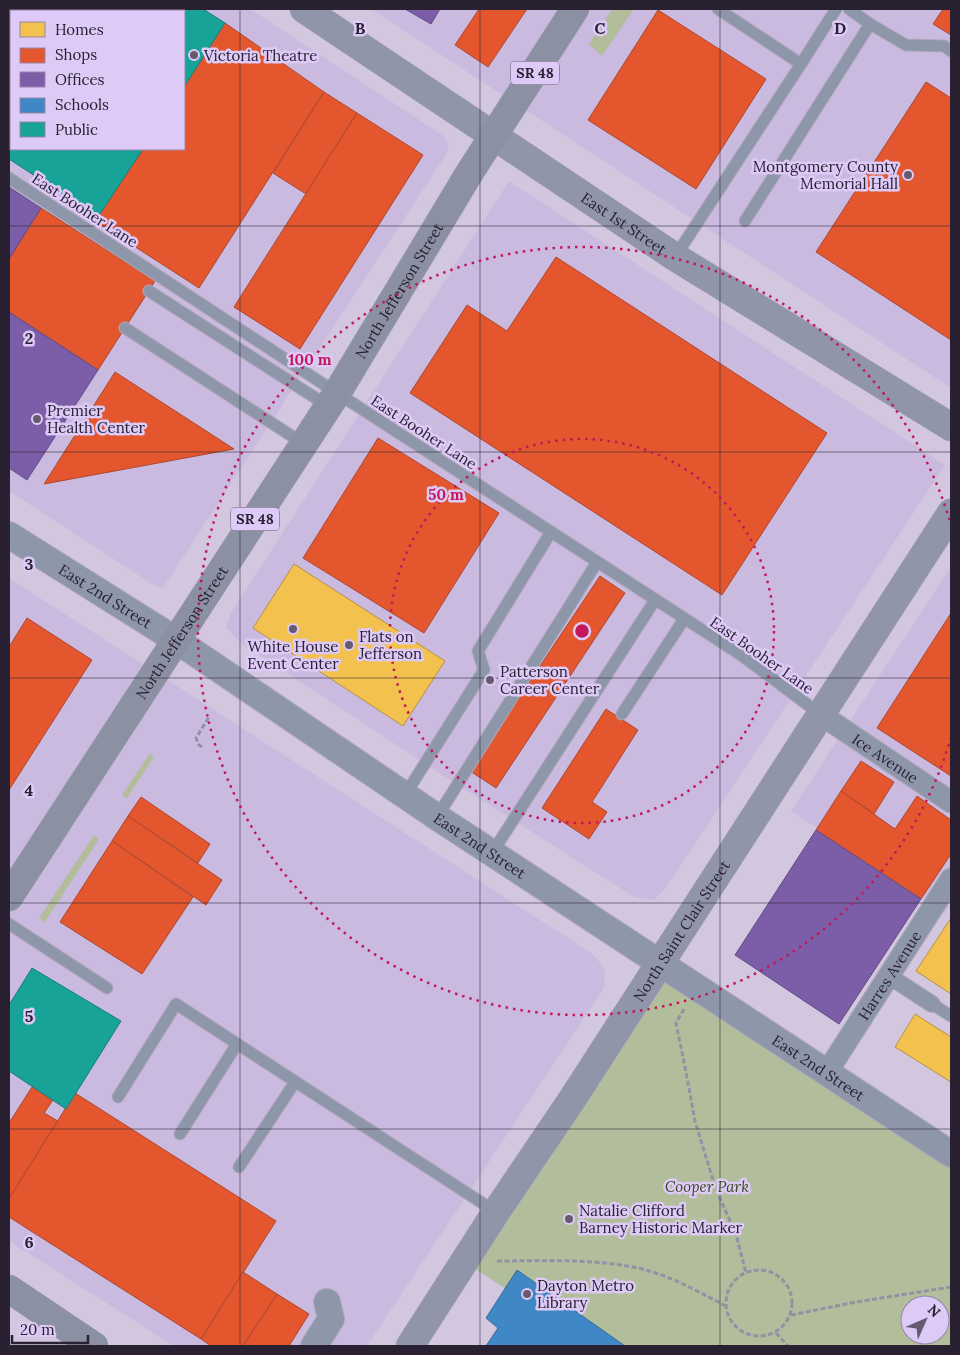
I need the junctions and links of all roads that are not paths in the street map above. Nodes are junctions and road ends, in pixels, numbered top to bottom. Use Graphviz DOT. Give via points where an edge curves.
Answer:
graph roads {
  1 [pos="304,9"];
  2 [pos="576,9"];
  3 [pos="718,9"];
  4 [pos="836,9"];
  5 [pos="849,9"];
  6 [pos="870,24"];
  7 [pos="951,51"];
  8 [pos="802,64"];
  9 [pos="494,136"];
  10 [pos="9,178"];
  11 [pos="745,221"];
  12 [pos="675,257"];
  13 [pos="149,291"];
  14 [pos="125,328"];
  15 [pos="333,400"];
  16 [pos="951,428"];
  17 [pos="304,444"];
  18 [pos="951,513"];
  19 [pos="551,532"];
  20 [pos="9,535"];
  21 [pos="597,562"];
  22 [pos="655,600"];
  23 [pos="684,619"];
  24 [pos="176,640"];
  25 [pos="622,714"];
  26 [pos="820,714"];
  27 [pos="405,796"];
  28 [pos="951,802"];
  29 [pos="437,817"];
  30 [pos="492,853"];
  31 [pos="951,879"];
  32 [pos="9,895"];
  33 [pos="9,924"];
  34 [pos="660,963"];
  35 [pos="889,976"];
  36 [pos="107,988"];
  37 [pos="932,1004"];
  38 [pos="951,1016"];
  39 [pos="237,1044"];
  40 [pos="827,1072"];
  41 [pos="295,1082"];
  42 [pos="118,1097"];
  43 [pos="180,1134"];
  44 [pos="951,1154"];
  45 [pos="239,1167"];
  46 [pos="496,1212"];
  47 [pos="9,1289"];
  48 [pos="327,1302"];
  49 [pos="93,1346"];
  50 [pos="314,1346"];
  51 [pos="410,1346"];
  1 -- 9 [label="main road, East 1st Street"];
  2 -- 9 [label="main road, North Jefferson Street / SR 48"];
  3 -- 8 [label="lane"];
  4 -- 8 [label="lane"];
  5 -- 6 [label="lane"];
  6 -- 7 [label="lane" via="906,44 944,46"];
  6 -- 11 [label="lane"];
  8 -- 12 [label="lane"];
  9 -- 12 [label="main road, East 1st Street"];
  9 -- 15 [label="main road, North Jefferson Street / SR 48"];
  10 -- 15 [label="lane, East Booher Lane"];
  12 -- 16 [label="main road, East 1st Street"];
  13 -- 15 [label="lane"];
  14 -- 17 [label="lane"];
  15 -- 17 [label="main road, North Jefferson Street / SR 48"];
  15 -- 19 [label="lane, East Booher Lane"];
  17 -- 24 [label="main road, North Jefferson Street / SR 48"];
  18 -- 26 [label="main road, North Saint Clair Street"];
  19 -- 21 [label="lane, East Booher Lane"];
  19 -- 27 [label="lane" via="478,651 484,670"];
  20 -- 24 [label="street, East 2nd Street"];
  21 -- 22 [label="lane, East Booher Lane"];
  21 -- 29 [label="lane"];
  22 -- 23 [label="lane, East Booher Lane"];
  22 -- 30 [label="lane"];
  23 -- 25 [label="lane"];
  23 -- 26 [label="lane, East Booher Lane" via="740,655"];
  24 -- 27 [label="street, East 2nd Street"];
  24 -- 32 [label="main road, North Jefferson Street / SR 48"];
  26 -- 28 [label="street, Ice Avenue"];
  26 -- 34 [label="main road, North Saint Clair Street"];
  27 -- 29 [label="street, East 2nd Street"];
  29 -- 30 [label="street, East 2nd Street"];
  30 -- 34 [label="street, East 2nd Street"];
  31 -- 35 [label="street, Harres Avenue"];
  33 -- 36 [label="lane"];
  34 -- 40 [label="street, East 2nd Street"];
  34 -- 46 [label="main road, North Saint Clair Street"];
  35 -- 37 [label="street"];
  35 -- 40 [label="street, Harres Avenue"];
  37 -- 38 [label="lane"];
  39 -- 41 [label="lane"];
  39 -- 42 [label="lane" via="176,1004"];
  39 -- 43 [label="lane"];
  40 -- 44 [label="street, East 2nd Street"];
  41 -- 45 [label="lane"];
  41 -- 46 [label="lane"];
  46 -- 51 [label="main road, North Saint Clair Street"];
  47 -- 49 [label="main road"];
  48 -- 50 [label="street" via="331,1319"];
}
